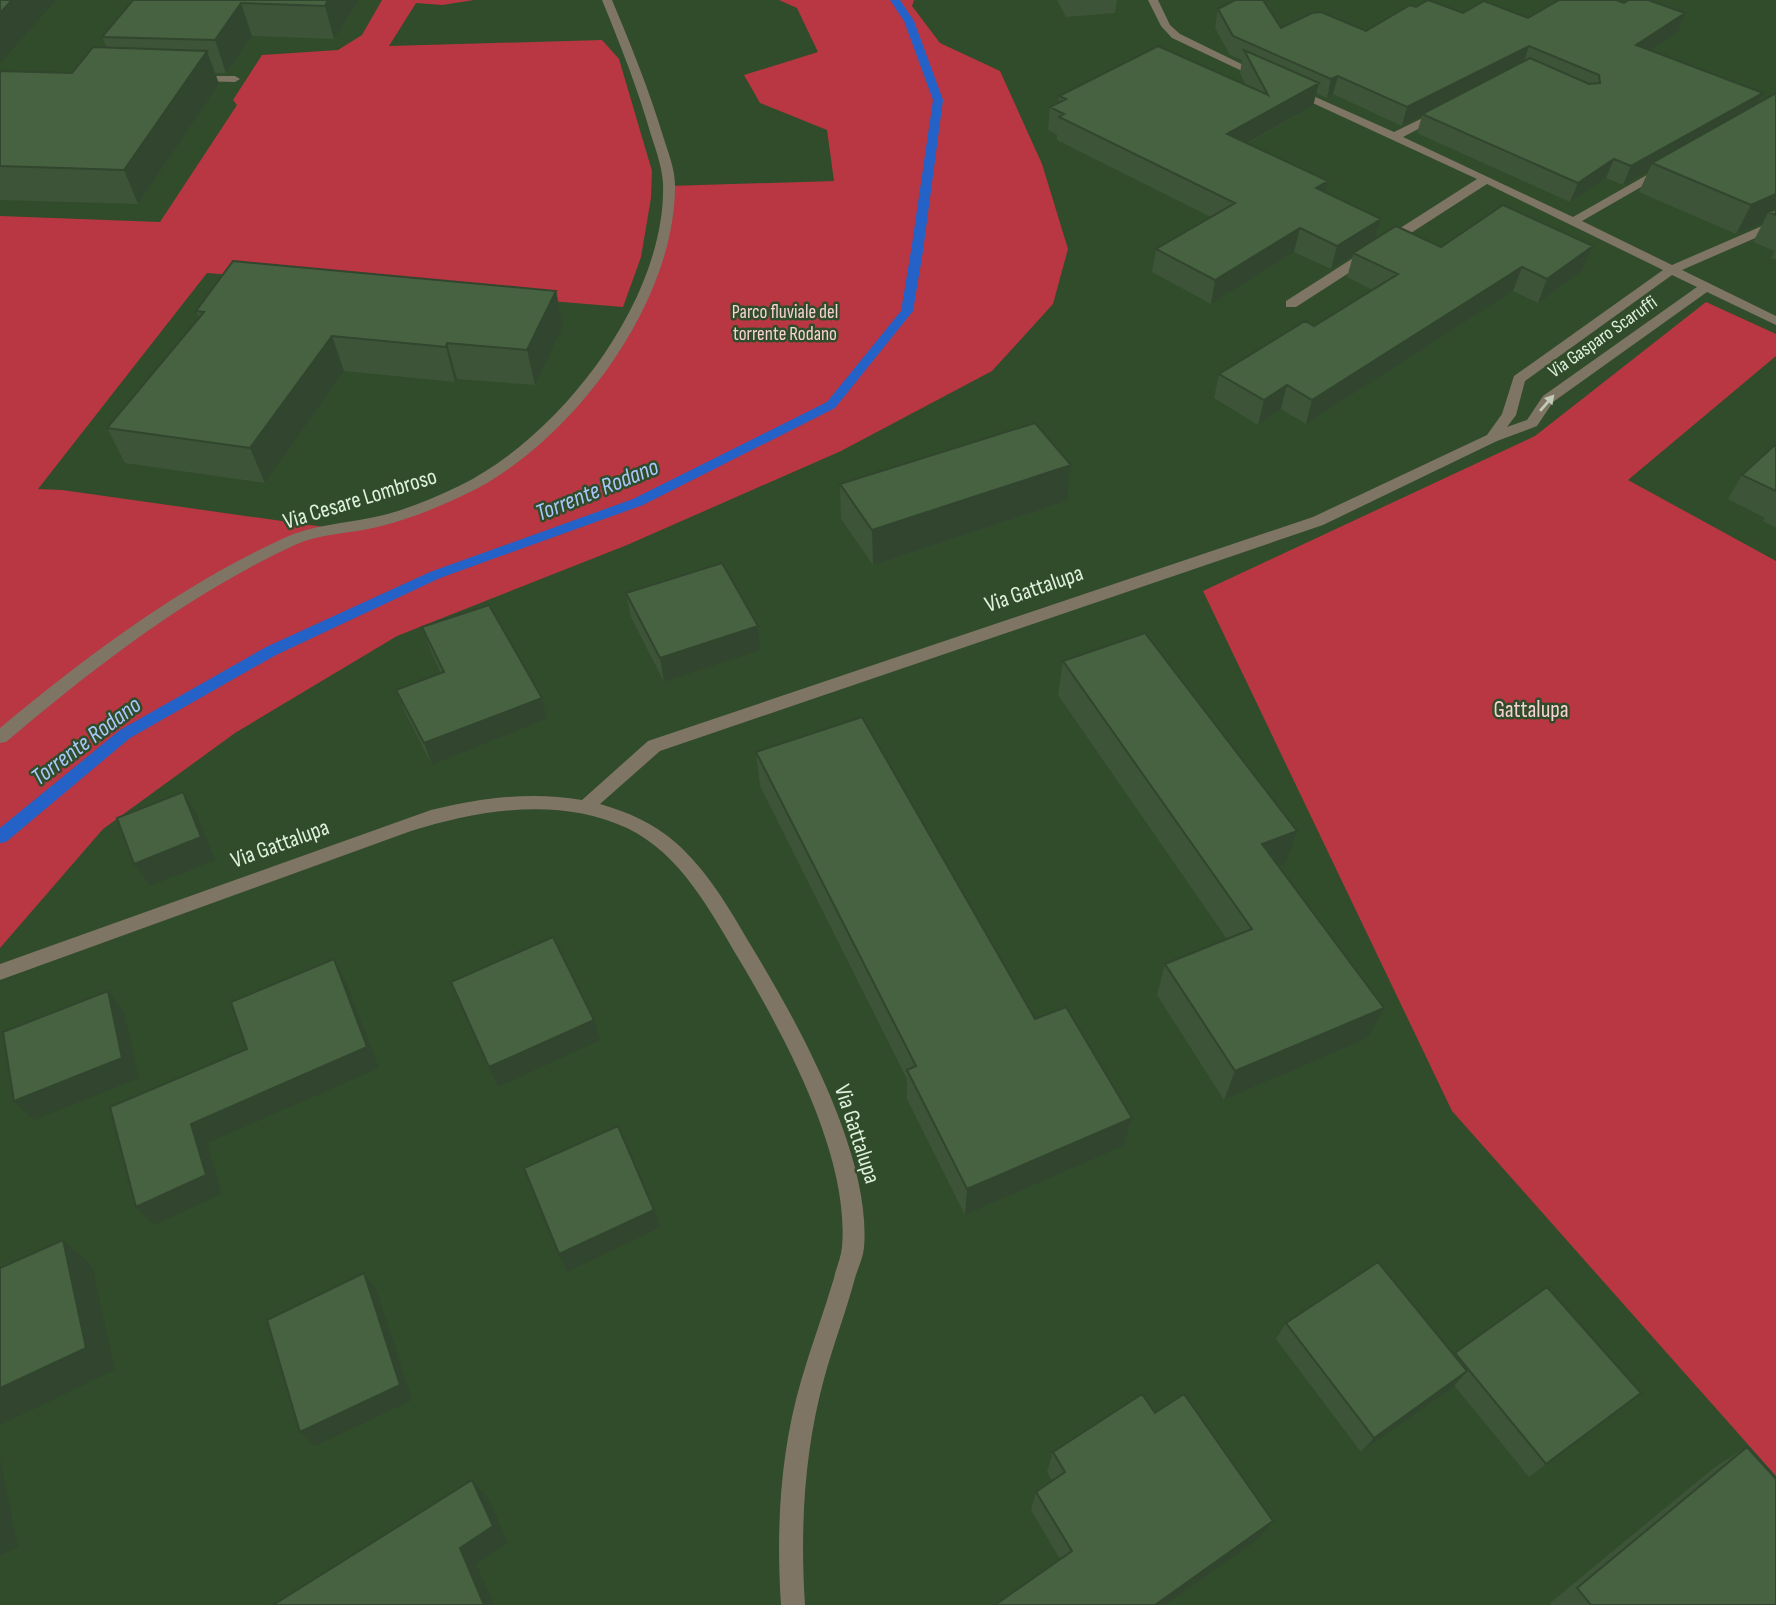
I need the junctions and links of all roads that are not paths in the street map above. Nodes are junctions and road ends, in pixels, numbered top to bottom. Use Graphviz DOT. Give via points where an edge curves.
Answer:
graph roads {
  1 [pos="607,0"];
  2 [pos="1153,0"];
  3 [pos="180,78"];
  4 [pos="235,79"];
  5 [pos="1269,79"];
  6 [pos="1281,85"];
  7 [pos="1454,106"];
  8 [pos="1396,136"];
  9 [pos="1681,160"];
  10 [pos="1486,179"];
  11 [pos="1574,222"];
  12 [pos="1776,224"];
  13 [pos="1670,271"];
  14 [pos="1705,288"];
  15 [pos="1291,304"];
  16 [pos="1776,321"];
  17 [pos="1492,438"];
  18 [pos="1318,521"];
  19 [pos="0,737"];
  20 [pos="586,807"];
  21 [pos="0,972"];
  22 [pos="793,1605"];
  1 -- 19 [label="street, Via Cesare Lombroso" via="643,87 669,186 660,259 625,332 578,393 520,456 496,473 408,513 331,528 257,558 142,626"];
  2 -- 5 [label="street" via="1176,36"];
  3 -- 4 [label="street"];
  6 -- 8 [label="street, Via Gasparo Scaruffi"];
  7 -- 8 [label="street"];
  8 -- 10 [label="street, Via Gasparo Scaruffi"];
  9 -- 11 [label="street"];
  10 -- 11 [label="street, Via Gasparo Scaruffi"];
  10 -- 15 [label="street"];
  11 -- 13 [label="street, Via Gasparo Scaruffi"];
  12 -- 13 [label="street, Via Gasparo Scaruffi"];
  13 -- 14 [label="street, Via Gasparo Scaruffi"];
  13 -- 17 [label="street, Via Gasparo Scaruffi" via="1519,379 1509,415"];
  14 -- 16 [label="street, Via Gasparo Scaruffi"];
  17 -- 14 [label="street, Via Gasparo Scaruffi, one-way" via="1532,423 1548,399"];
  17 -- 18 [label="street, Via Gasparo Scaruffi"];
  18 -- 20 [label="street, Via Gattalupa" via="691,731 654,746"];
  20 -- 21 [label="street, Via Gattalupa" via="557,803 476,807 403,827"];
  20 -- 22 [label="street, Via Gattalupa" via="654,835 691,869 768,988 807,1067 838,1147 847,1183 853,1247 810,1391 796,1466 789,1556"];
}
